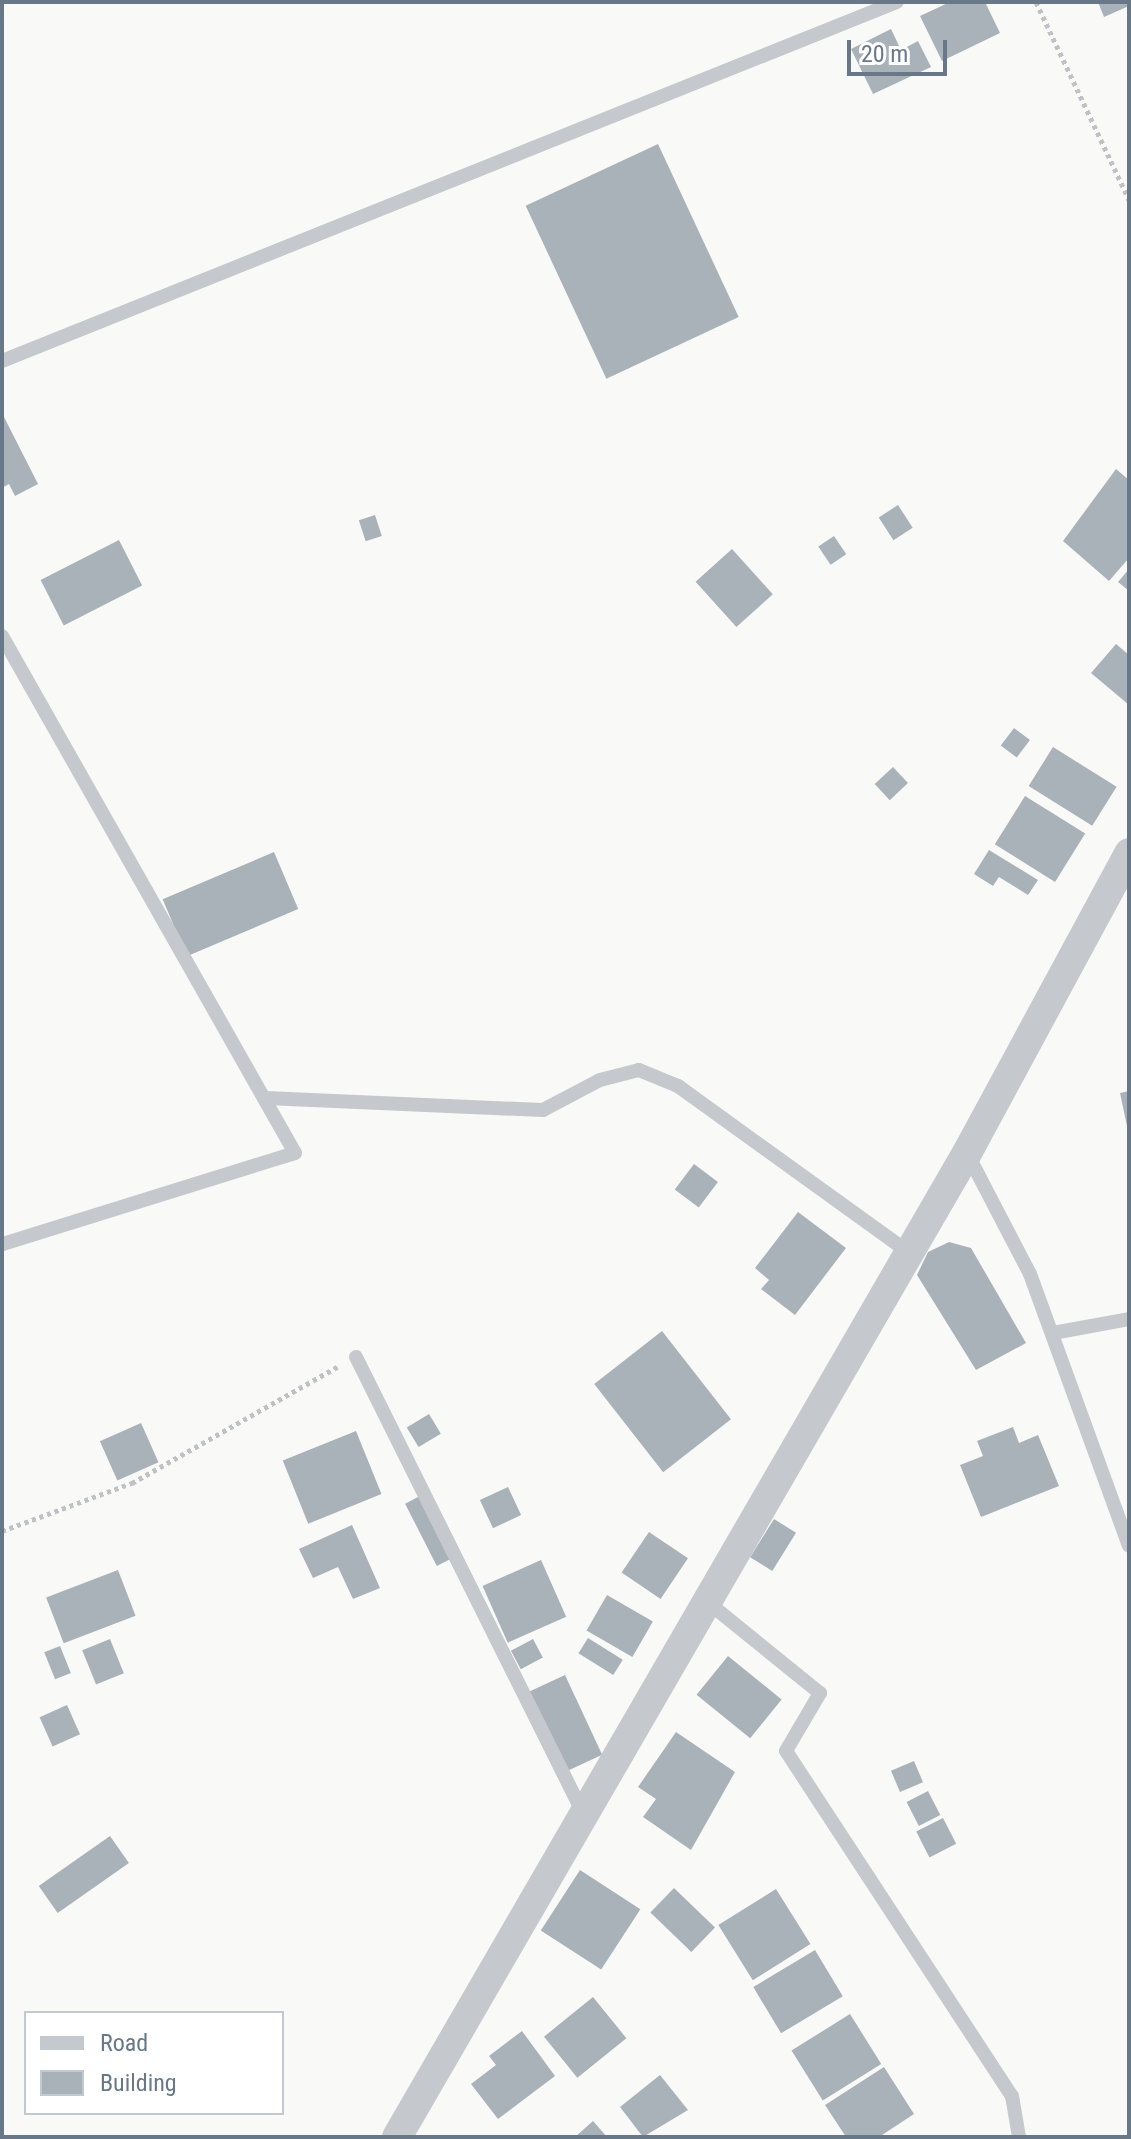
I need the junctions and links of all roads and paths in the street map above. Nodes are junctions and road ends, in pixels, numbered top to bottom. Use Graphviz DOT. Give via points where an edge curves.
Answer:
graph roads {
  1 [pos="897,2"];
  2 [pos="1036,2"];
  3 [pos="1129,200"];
  4 [pos="2,361"];
  5 [pos="2,636"];
  6 [pos="1129,853"];
  7 [pos="266,1098"];
  8 [pos="967,1153"];
  9 [pos="2,1244"];
  10 [pos="905,1250"];
  11 [pos="1129,1319"];
  12 [pos="1053,1333"];
  13 [pos="356,1357"];
  14 [pos="2,1531"];
  15 [pos="1129,1546"];
  16 [pos="705,1600"];
  17 [pos="585,1815"];
  18 [pos="397,2137"];
  19 [pos="1019,2137"];
  1 -- 4 [label="lane"];
  2 -- 3 [label="path"];
  5 -- 7 [label="lane"];
  6 -- 8 [label="street"];
  7 -- 9 [label="lane" via="295,1153"];
  7 -- 10 [label="lane" via="543,1110 600,1080 639,1070 678,1086"];
  8 -- 10 [label="street"];
  8 -- 12 [label="lane"];
  10 -- 16 [label="street"];
  11 -- 12 [label="lane"];
  12 -- 15 [label="lane"];
  13 -- 14 [label="path" via="132,1483"];
  13 -- 17 [label="lane"];
  16 -- 17 [label="street"];
  16 -- 19 [label="lane" via="820,1693 786,1751 1012,2096"];
  17 -- 18 [label="street"];
}
